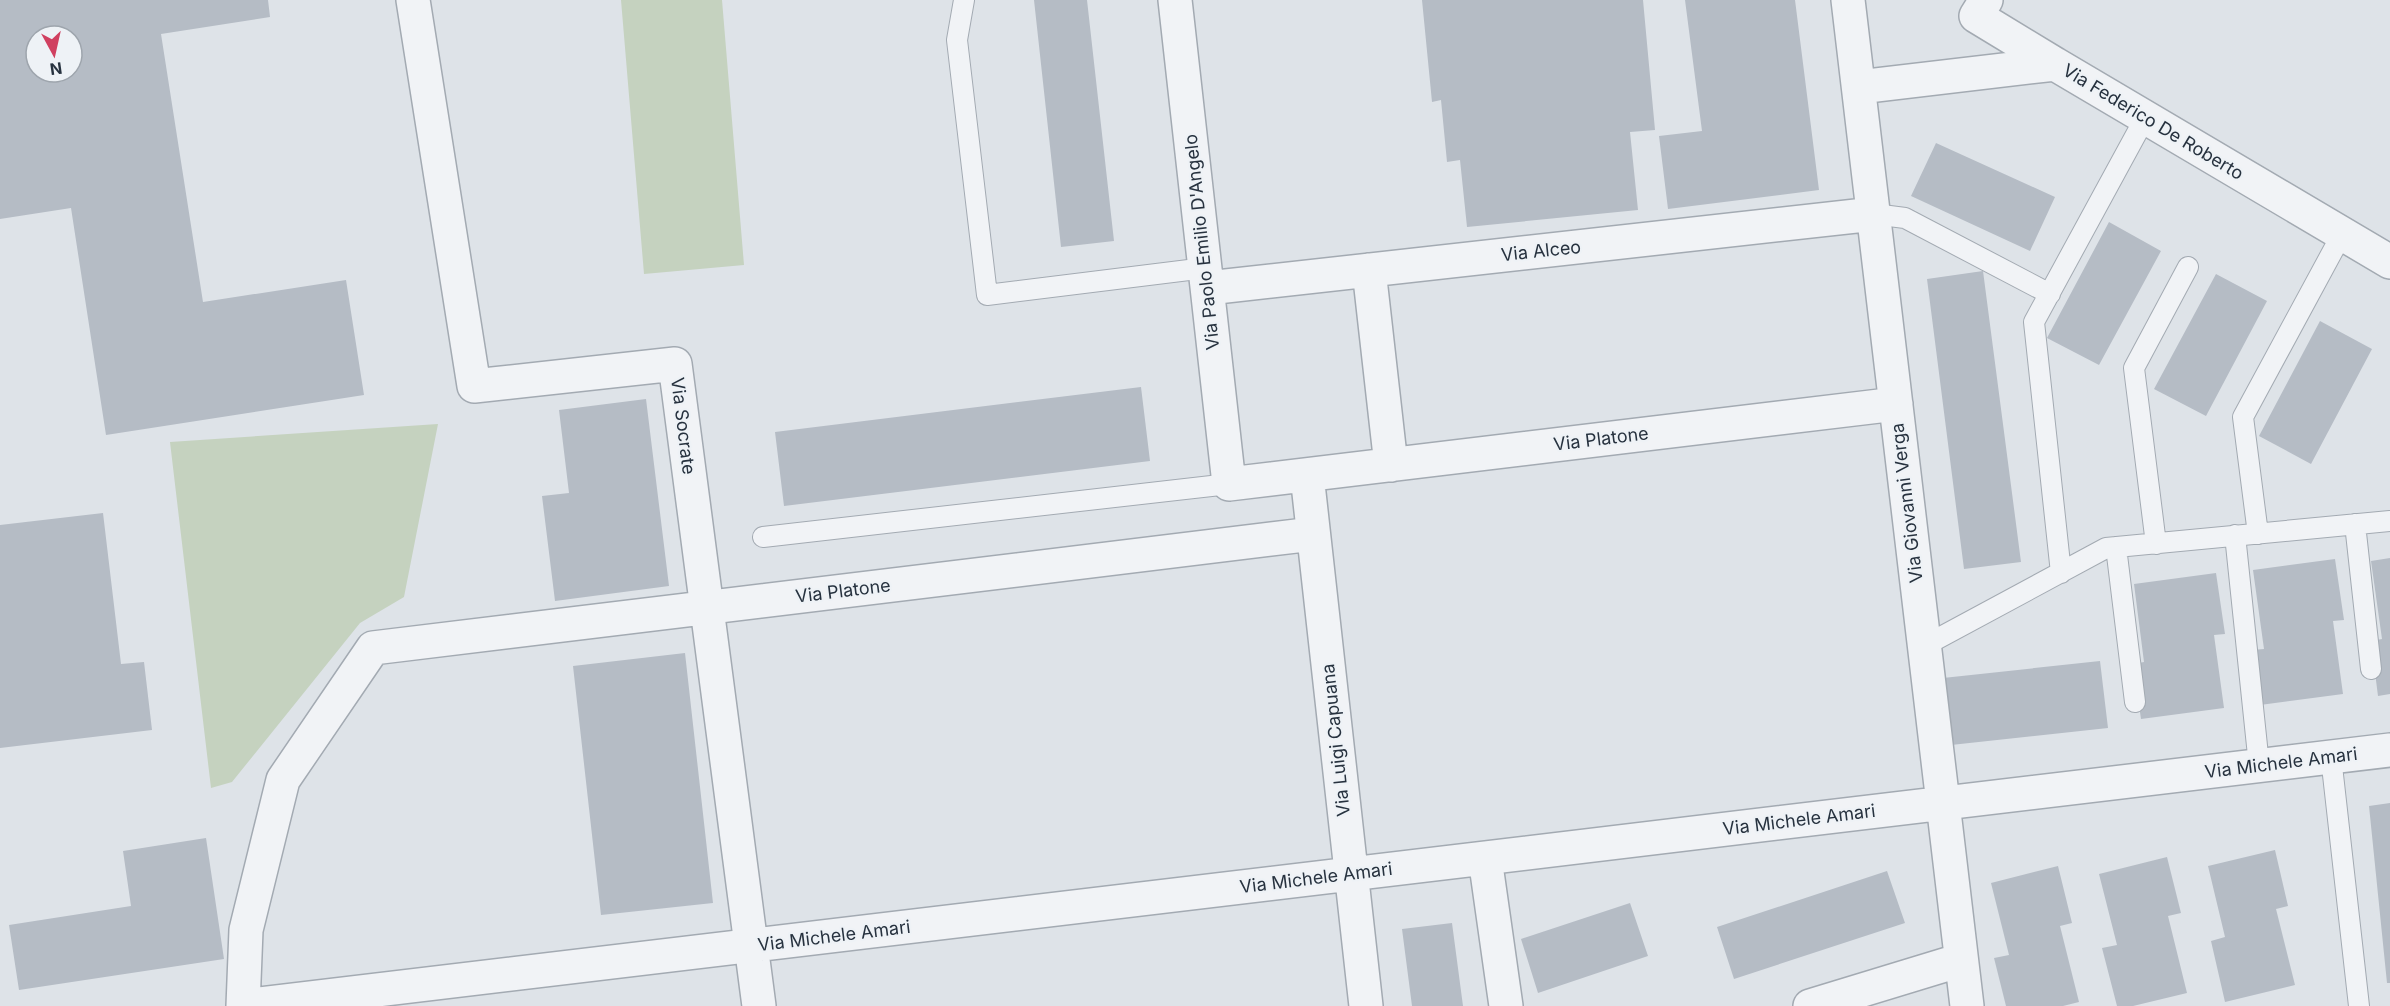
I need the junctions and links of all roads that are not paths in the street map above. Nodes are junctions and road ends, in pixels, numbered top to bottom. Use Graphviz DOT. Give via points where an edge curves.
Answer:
graph roads {
  1 [pos="413,0"];
  2 [pos="964,0"];
  3 [pos="1175,0"];
  4 [pos="1848,0"];
  5 [pos="1981,8"];
  6 [pos="2055,64"];
  7 [pos="1859,87"];
  8 [pos="2145,118"];
  9 [pos="1874,214"];
  10 [pos="2342,234"];
  11 [pos="2390,262"];
  12 [pos="2188,267"];
  13 [pos="1369,270"];
  14 [pos="1206,278"];
  15 [pos="2050,294"];
  16 [pos="1896,404"];
  17 [pos="1391,465"];
  18 [pos="1306,475"];
  19 [pos="1229,484"];
  20 [pos="2390,521"];
  21 [pos="2355,524"];
  22 [pos="1313,534"];
  23 [pos="2258,534"];
  24 [pos="2235,535"];
  25 [pos="763,537"];
  26 [pos="2156,544"];
  27 [pos="2116,547"];
  28 [pos="2061,573"];
  29 [pos="707,607"];
  30 [pos="1924,646"];
  31 [pos="2371,669"];
  32 [pos="2135,702"];
  33 [pos="2390,750"];
  34 [pos="2331,757"];
  35 [pos="2259,765"];
  36 [pos="1943,803"];
  37 [pos="1485,858"];
  38 [pos="1351,873"];
  39 [pos="752,945"];
  40 [pos="1961,960"];
  41 [pos="243,1006"];
  42 [pos="759,1006"];
  43 [pos="1366,1006"];
  44 [pos="1506,1006"];
  45 [pos="1810,1006"];
  46 [pos="1967,1006"];
  47 [pos="2359,1006"];
  1 -- 29 [label="street, Via Socrate" via="474,386 675,364"];
  2 -- 14 [label="lane" via="957,40 987,295"];
  3 -- 14 [label="street, Via Paolo Emilio D'Angelo"];
  4 -- 7 [label="street, Via Giovanni Verga"];
  5 -- 6 [label="street"];
  6 -- 7 [label="street, Via Federico De Roberto"];
  6 -- 8 [label="street, Via Federico De Roberto"];
  7 -- 9 [label="street, Via Giovanni Verga"];
  8 -- 10 [label="street, Via Federico De Roberto"];
  8 -- 15 [label="lane"];
  9 -- 13 [label="street, Via Alceo"];
  9 -- 15 [label="lane" via="1905,218"];
  9 -- 16 [label="street, Via Giovanni Verga"];
  10 -- 11 [label="street, Via Federico De Roberto"];
  10 -- 23 [label="lane" via="2243,417"];
  12 -- 26 [label="lane" via="2134,368"];
  13 -- 14 [label="street, Via Alceo"];
  13 -- 17 [label="street"];
  14 -- 19 [label="street, Via Paolo Emilio D'Angelo"];
  15 -- 28 [label="lane" via="2034,322"];
  16 -- 17 [label="street, Via Platone"];
  16 -- 30 [label="street, Via Giovanni Verga"];
  17 -- 18 [label="street, Via Platone"];
  18 -- 19 [label="street, Via Platone"];
  18 -- 22 [label="street, Via Luigi Capuana"];
  19 -- 25 [label="lane"];
  20 -- 21 [label="lane"];
  21 -- 23 [label="lane"];
  21 -- 31 [label="lane"];
  22 -- 29 [label="street, Via Platone"];
  22 -- 38 [label="street, Via Luigi Capuana"];
  23 -- 24 [label="lane"];
  24 -- 26 [label="lane"];
  24 -- 35 [label="lane"];
  26 -- 27 [label="lane"];
  27 -- 28 [label="lane" via="2106,548"];
  27 -- 32 [label="lane"];
  28 -- 30 [label="lane"];
  29 -- 39 [label="street, Via Socrate"];
  29 -- 41 [label="street, Via Platone" via="372,648 283,780 246,930"];
  30 -- 36 [label="street, Via Giovanni Verga"];
  33 -- 34 [label="street, Via Michele Amari"];
  34 -- 35 [label="street, Via Michele Amari"];
  34 -- 47 [label="lane"];
  35 -- 36 [label="street, Via Michele Amari"];
  36 -- 37 [label="street, Via Michele Amari"];
  36 -- 40 [label="street, Via Giovanni Verga"];
  37 -- 38 [label="street, Via Michele Amari"];
  37 -- 44 [label="street"];
  38 -- 39 [label="street, Via Michele Amari"];
  38 -- 43 [label="street, Via Luigi Capuana"];
  39 -- 41 [label="street, Via Michele Amari"];
  39 -- 42 [label="street, Via Socrate"];
  40 -- 45 [label="street"];
  40 -- 46 [label="street, Via Giovanni Verga"];
}
